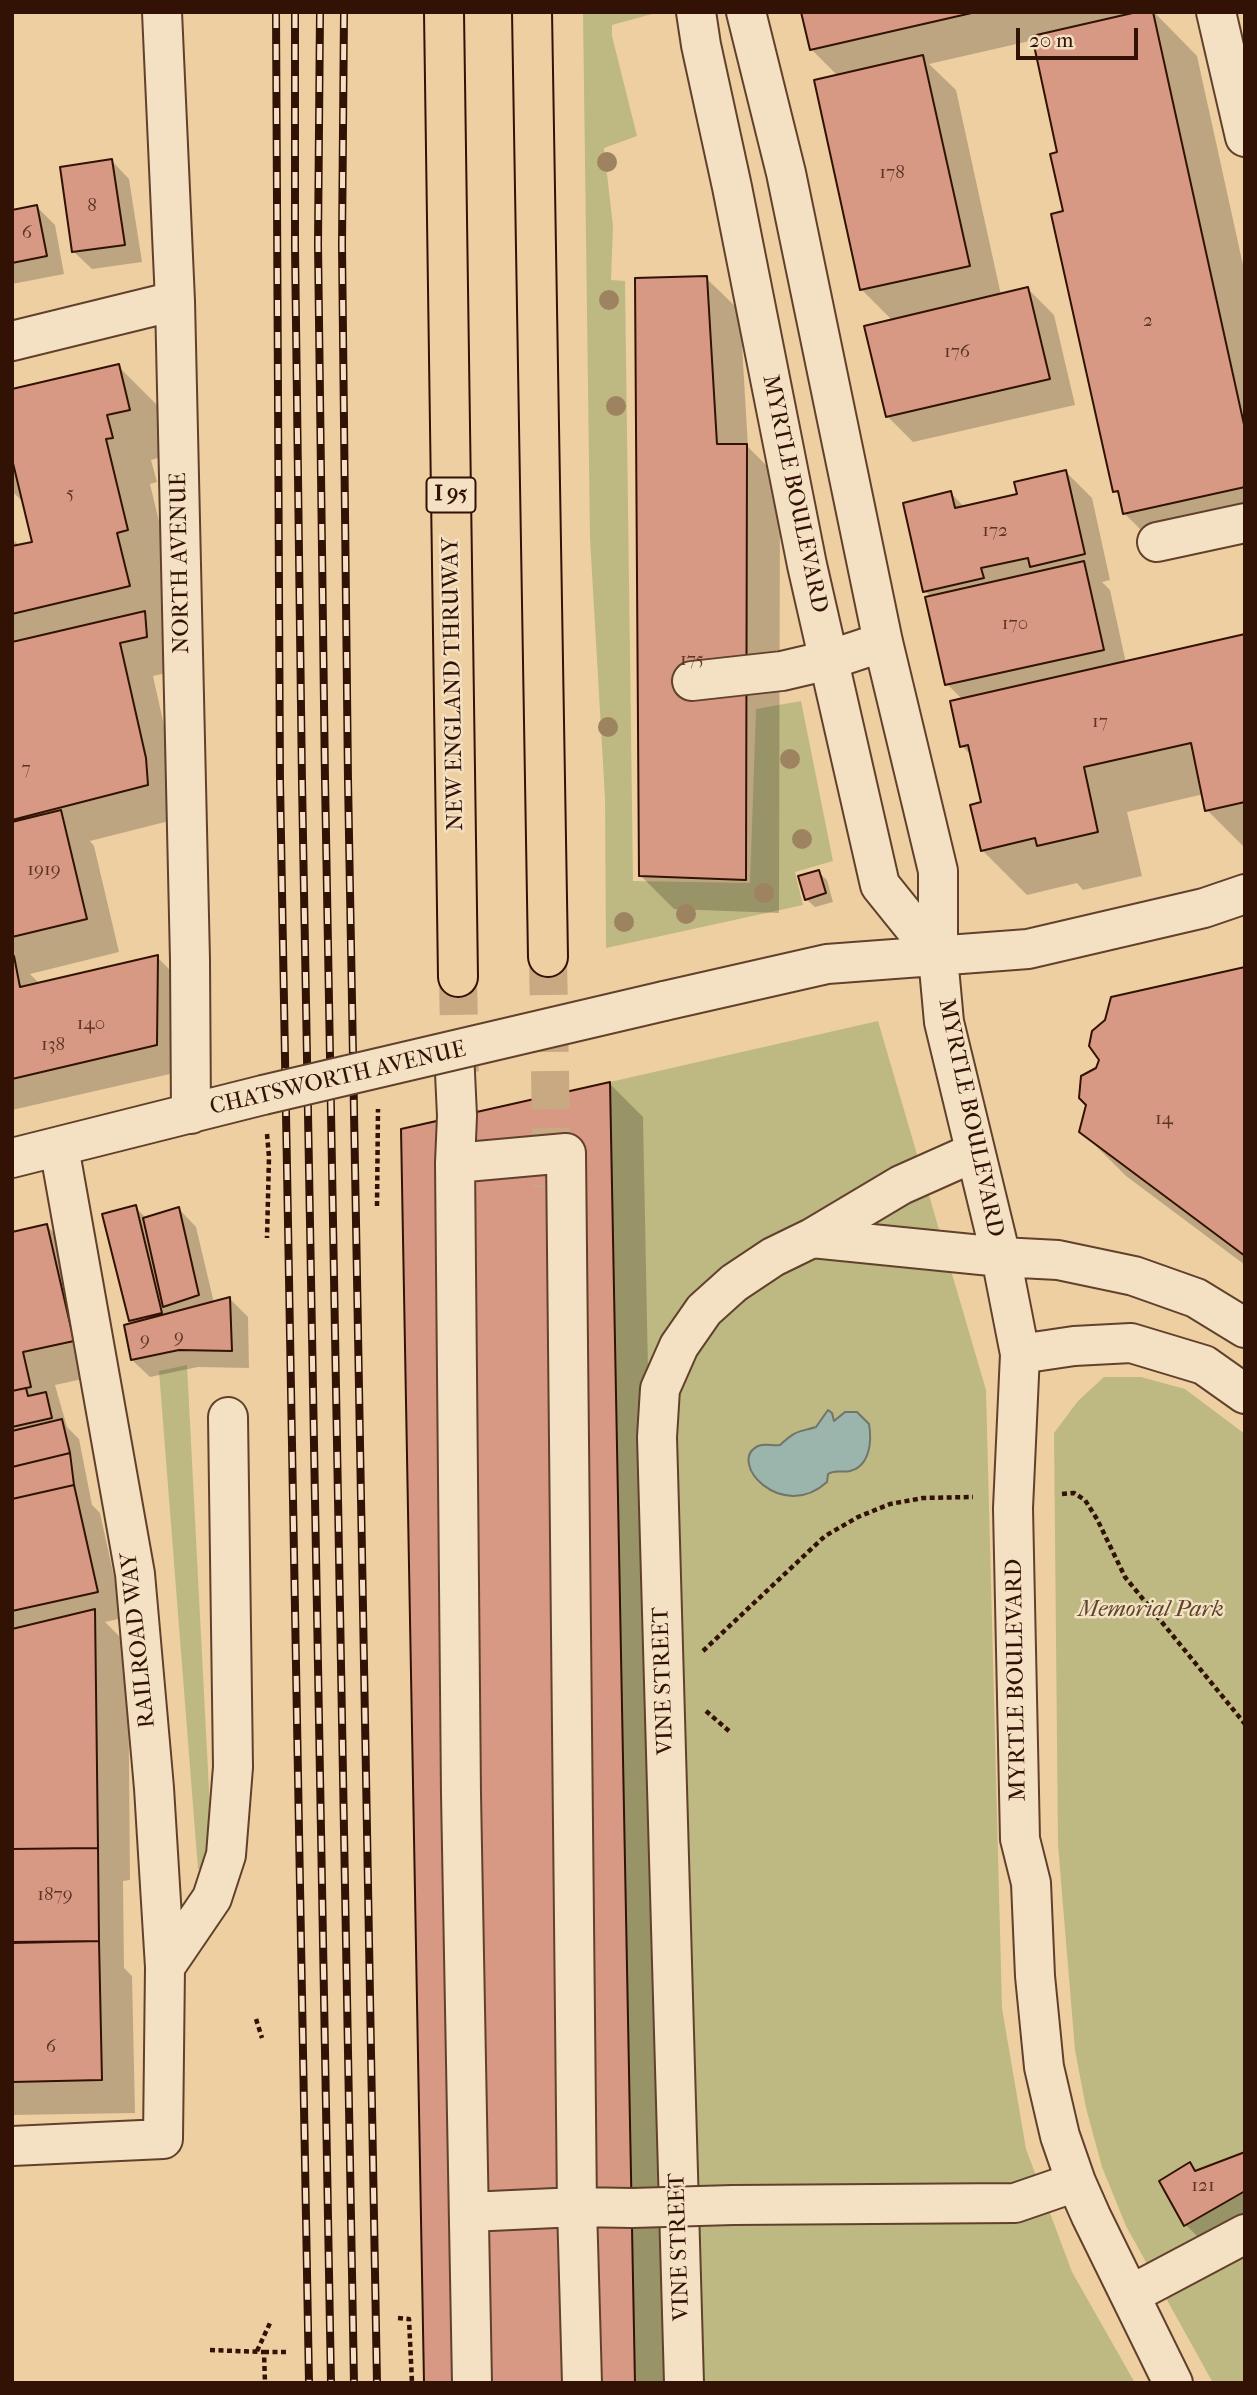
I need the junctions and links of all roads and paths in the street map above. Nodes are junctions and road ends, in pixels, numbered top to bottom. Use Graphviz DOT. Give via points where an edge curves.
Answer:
graph roads {
  1 [pos="162,12"];
  2 [pos="444,12"];
  3 [pos="532,12"];
  4 [pos="696,12"];
  5 [pos="746,12"];
  6 [pos="1216,12"];
  7 [pos="1245,137"];
  8 [pos="786,173"];
  9 [pos="732,187"];
  10 [pos="176,301"];
  11 [pos="12,341"];
  12 [pos="1245,523"];
  13 [pos="1157,542"];
  14 [pos="883,642"];
  15 [pos="829,660"];
  16 [pos="692,681"];
  17 [pos="1245,894"];
  18 [pos="548,957"];
  19 [pos="938,957"];
  20 [pos="458,977"];
  21 [pos="454,1051"];
  22 [pos="377,1069"];
  23 [pos="264,1095"];
  24 [pos="191,1114"];
  25 [pos="59,1147"];
  26 [pos="975,1152"];
  27 [pos="12,1158"];
  28 [pos="455,1163"];
  29 [pos="377,1206"];
  30 [pos="267,1238"];
  31 [pos="812,1238"];
  32 [pos="1000,1257"];
  33 [pos="1245,1328"];
  34 [pos="1020,1354"];
  35 [pos="1245,1394"];
  36 [pos="228,1417"];
  37 [pos="1062,1493"];
  38 [pos="985,1496"];
  39 [pos="698,1656"];
  40 [pos="702,1719"];
  41 [pos="1245,1724"];
  42 [pos="729,1731"];
  43 [pos="165,1967"];
  44 [pos="256,2019"];
  45 [pos="262,2038"];
  46 [pos="12,2146"];
  47 [pos="1076,2182"];
  48 [pos="577,2207"];
  49 [pos="469,2211"];
  50 [pos="1245,2234"];
  51 [pos="1130,2295"];
  52 [pos="398,2318"];
  53 [pos="270,2323"];
  54 [pos="210,2350"];
  55 [pos="257,2351"];
  56 [pos="287,2351"];
  57 [pos="264,2352"];
  58 [pos="265,2383"];
  59 [pos="412,2383"];
  60 [pos="472,2383"];
  61 [pos="582,2383"];
  62 [pos="684,2383"];
  63 [pos="1173,2383"];
  1 -- 10 [label="street, NORTH AVENUE"];
  2 -- 20 [label="highway, NEW ENGLAND THRUWAY / I 95"];
  3 -- 18 [label="highway"];
  4 -- 9 [label="street, MYRTLE BOULEVARD"];
  5 -- 8 [label="street, MYRTLE BOULEVARD"];
  6 -- 7 [label="street"];
  8 -- 9 [label="street"];
  8 -- 14 [label="street, MYRTLE BOULEVARD"];
  9 -- 15 [label="street, MYRTLE BOULEVARD"];
  10 -- 11 [label="street"];
  10 -- 24 [label="street, NORTH AVENUE"];
  12 -- 13 [label="street"];
  14 -- 15 [label="street"];
  14 -- 19 [label="street, MYRTLE BOULEVARD" via="938,871"];
  15 -- 16 [label="street" via="782,671"];
  15 -- 19 [label="street, MYRTLE BOULEVARD" via="880,885"];
  17 -- 19 [label="street, CHATSWORTH AVENUE" via="1028,949"];
  19 -- 21 [label="street, CHATSWORTH AVENUE, bridge" via="827,964"];
  19 -- 26 [label="street, MYRTLE BOULEVARD" via="944,1022"];
  21 -- 22 [label="street, CHATSWORTH AVENUE, bridge"];
  21 -- 28 [label="street"];
  22 -- 23 [label="street, CHATSWORTH AVENUE, bridge"];
  22 -- 29 [label="path"];
  23 -- 24 [label="street, CHATSWORTH AVENUE"];
  23 -- 30 [label="path" via="269,1157"];
  24 -- 25 [label="street, CHATSWORTH AVENUE"];
  25 -- 27 [label="street, CHATSWORTH AVENUE"];
  25 -- 43 [label="street, RAILROAD WAY" via="135,1574"];
  26 -- 31 [label="street, VINE STREET" via="901,1185"];
  26 -- 32 [label="street, MYRTLE BOULEVARD"];
  28 -- 48 [label="street" via="566,1153"];
  28 -- 49 [label="street"];
  31 -- 32 [label="street"];
  31 -- 62 [label="street, VINE STREET" via="773,1257 704,1310 679,1346 660,1390 657,1437"];
  32 -- 33 [label="street" via="1058,1260 1134,1276 1196,1298"];
  32 -- 34 [label="street, MYRTLE BOULEVARD"];
  34 -- 35 [label="street" via="1131,1343 1204,1365"];
  34 -- 47 [label="street, MYRTLE BOULEVARD" via="1013,1508 1020,1839 1031,1883 1044,2067"];
  36 -- 43 [label="street" via="233,1767 226,1855 212,1898"];
  37 -- 41 [label="path" via="1085,1500 1125,1577"];
  38 -- 39 [label="path" via="923,1498 858,1517 825,1536"];
  40 -- 42 [label="path" via="701,1706"];
  43 -- 46 [label="street, RAILROAD WAY" via="163,2139"];
  44 -- 45 [label="path"];
  47 -- 48 [label="street, bridge" via="1014,2203"];
  47 -- 51 [label="street, MYRTLE BOULEVARD"];
  48 -- 49 [label="street"];
  48 -- 61 [label="street"];
  49 -- 60 [label="street"];
  50 -- 51 [label="street"];
  51 -- 63 [label="street, MYRTLE BOULEVARD"];
  52 -- 59 [label="path" via="409,2319"];
  53 -- 55 [label="path"];
  54 -- 55 [label="path"];
  55 -- 57 [label="path"];
  56 -- 57 [label="path"];
  57 -- 58 [label="path"];
}
